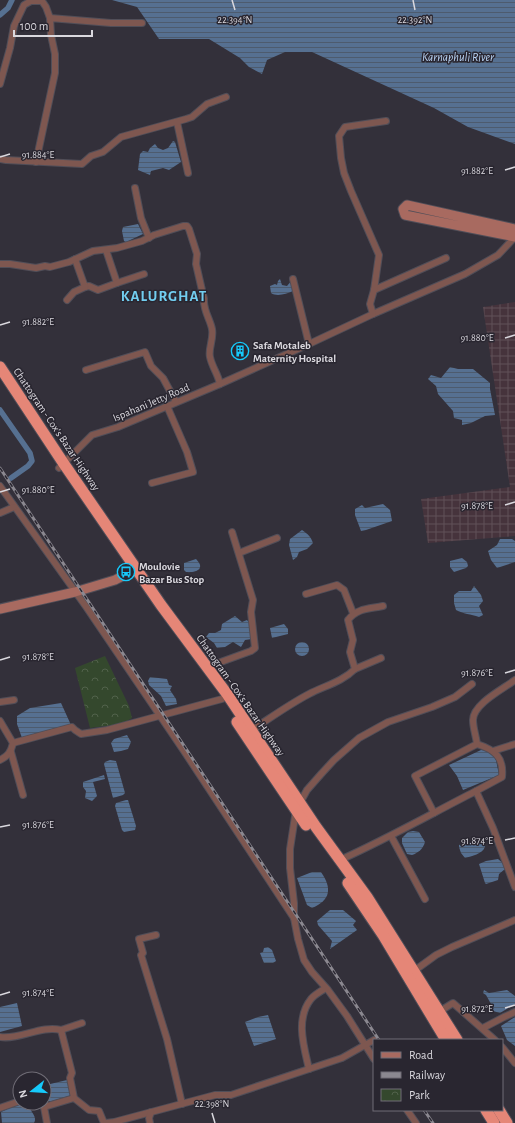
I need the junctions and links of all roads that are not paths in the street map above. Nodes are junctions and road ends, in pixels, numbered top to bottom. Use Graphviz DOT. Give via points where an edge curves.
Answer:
graph roads {
  1 [pos="50,18"];
  2 [pos="142,23"];
  3 [pos="0,84"];
  4 [pos="226,97"];
  5 [pos="386,121"];
  6 [pos="176,122"];
  7 [pos="0,159"];
  8 [pos="36,162"];
  9 [pos="188,173"];
  10 [pos="134,188"];
  11 [pos="515,229"];
  12 [pos="515,237"];
  13 [pos="149,238"];
  14 [pos="106,250"];
  15 [pos="446,258"];
  16 [pos="75,259"];
  17 [pos="0,264"];
  18 [pos="144,274"];
  19 [pos="293,279"];
  20 [pos="117,283"];
  21 [pos="84,287"];
  22 [pos="374,290"];
  23 [pos="67,300"];
  24 [pos="373,314"];
  25 [pos="309,344"];
  26 [pos="0,367"];
  27 [pos="86,370"];
  28 [pos="0,378"];
  29 [pos="220,384"];
  30 [pos="176,402"];
  31 [pos="167,406"];
  32 [pos="62,466"];
  33 [pos="152,483"];
  34 [pos="0,486"];
  35 [pos="14,507"];
  36 [pos="0,514"];
  37 [pos="232,532"];
  38 [pos="277,538"];
  39 [pos="239,553"];
  40 [pos="134,570"];
  41 [pos="75,592"];
  42 [pos="306,594"];
  43 [pos="383,606"];
  44 [pos="0,609"];
  45 [pos="353,613"];
  46 [pos="381,658"];
  47 [pos="207,667"];
  48 [pos="355,669"];
  49 [pos="515,680"];
  50 [pos="472,684"];
  51 [pos="222,699"];
  52 [pos="14,700"];
  53 [pos="0,702"];
  54 [pos="160,715"];
  55 [pos="0,721"];
  56 [pos="248,732"];
  57 [pos="13,743"];
  58 [pos="477,744"];
  59 [pos="515,744"];
  60 [pos="493,751"];
  61 [pos="11,752"];
  62 [pos="0,760"];
  63 [pos="476,791"];
  64 [pos="23,795"];
  65 [pos="298,806"];
  66 [pos="434,813"];
  67 [pos="391,836"];
  68 [pos="340,860"];
  69 [pos="515,887"];
  70 [pos="425,900"];
  71 [pos="294,918"];
  72 [pos="515,920"];
  73 [pos="156,935"];
  74 [pos="414,971"];
  75 [pos="326,988"];
  76 [pos="515,1012"];
  77 [pos="436,1014"];
  78 [pos="82,1023"];
  79 [pos="483,1028"];
  80 [pos="61,1030"];
  81 [pos="0,1037"];
  82 [pos="446,1039"];
  83 [pos="456,1039"];
  84 [pos="494,1039"];
  85 [pos="373,1041"];
  86 [pos="366,1046"];
  87 [pos="503,1047"];
  88 [pos="373,1057"];
  89 [pos="514,1060"];
  90 [pos="309,1069"];
  91 [pos="74,1098"];
  92 [pos="52,1103"];
  93 [pos="12,1104"];
  94 [pos="182,1104"];
  95 [pos="0,1108"];
  96 [pos="44,1111"];
  97 [pos="408,1111"];
  98 [pos="487,1111"];
  99 [pos="500,1111"];
  100 [pos="151,1112"];
  101 [pos="47,1123"];
  102 [pos="105,1123"];
  103 [pos="114,1123"];
  104 [pos="150,1123"];
  105 [pos="416,1123"];
  106 [pos="494,1123"];
  107 [pos="507,1123"];
  1 -- 2 [label="street"];
  1 -- 3 [label="street" via="42,1 30,1 24,5 14,26"];
  1 -- 8 [label="street" via="55,72"];
  4 -- 6 [label="street" via="207,104 192,117"];
  5 -- 22 [label="street" via="345,127 339,136 344,173 379,255"];
  6 -- 8 [label="street" via="120,137 103,152 91,156 82,164"];
  6 -- 9 [label="street"];
  7 -- 8 [label="street"];
  10 -- 13 [label="street"];
  11 -- 12 [label="main road" via="407,205 403,209 405,215"];
  12 -- 24 [label="street, Ispahani Jetty Road" via="498,255 465,274"];
  13 -- 14 [label="street"];
  13 -- 29 [label="street" via="183,226 189,229 197,254 196,264 203,304 212,328 210,357"];
  14 -- 16 [label="street" via="94,251"];
  14 -- 20 [label="street"];
  15 -- 22 [label="street"];
  16 -- 17 [label="street" via="50,267 36,268"];
  16 -- 21 [label="street"];
  18 -- 20 [label="street"];
  19 -- 25 [label="street"];
  20 -- 21 [label="street" via="98,290 90,286"];
  21 -- 23 [label="street" via="74,292"];
  22 -- 24 [label="street" via="370,304"];
  24 -- 25 [label="street, Ispahani Jetty Road"];
  25 -- 29 [label="street, Ispahani Jetty Road"];
  26 -- 32 [label="highway, Chattogram - Cox's Bazar Highway"];
  27 -- 30 [label="street" via="145,352 151,366 163,378"];
  28 -- 32 [label="highway, Chattogram - Cox's Bazar Highway"];
  29 -- 30 [label="street, Ispahani Jetty Road"];
  30 -- 31 [label="street, Ispahani Jetty Road"];
  31 -- 32 [label="street, Ispahani Jetty Road" via="92,435"];
  31 -- 33 [label="street" via="188,452 193,472"];
  32 -- 40 [label="highway, Chattogram - Cox's Bazar Highway"];
  34 -- 35 [label="street"];
  35 -- 36 [label="street"];
  35 -- 41 [label="street"];
  37 -- 39 [label="street"];
  38 -- 39 [label="street"];
  39 -- 47 [label="street" via="253,600 251,612 255,648"];
  40 -- 41 [label="main road" via="116,580"];
  40 -- 47 [label="highway, Chattogram - Cox's Bazar Highway"];
  40 -- 51 [label="highway, Chattogram - Cox's Bazar Highway"];
  41 -- 44 [label="main road"];
  41 -- 54 [label="street"];
  42 -- 45 [label="street" via="337,585 344,590"];
  43 -- 45 [label="street"];
  45 -- 48 [label="street" via="348,620 353,640 350,652"];
  46 -- 48 [label="street"];
  47 -- 56 [label="highway, Chattogram - Cox's Bazar Highway"];
  48 -- 56 [label="street" via="341,680 309,694"];
  49 -- 58 [label="street" via="483,702 475,712 473,718"];
  50 -- 65 [label="street" via="455,697 388,722 359,738 322,773 307,790"];
  51 -- 54 [label="street"];
  51 -- 56 [label="highway, Chattogram - Cox's Bazar Highway"];
  52 -- 53 [label="street"];
  54 -- 57 [label="street" via="107,730 81,734 72,727"];
  54 -- 71 [label="street"];
  55 -- 57 [label="street"];
  56 -- 65 [label="highway, Chattogram - Cox's Bazar Highway"];
  57 -- 61 [label="street"];
  58 -- 60 [label="street"];
  58 -- 66 [label="street" via="415,776"];
  59 -- 60 [label="street"];
  60 -- 63 [label="street" via="503,767 502,777"];
  61 -- 62 [label="street"];
  61 -- 64 [label="street"];
  63 -- 66 [label="street"];
  63 -- 69 [label="street"];
  65 -- 68 [label="highway, Chattogram - Cox's Bazar Highway"];
  65 -- 71 [label="street" via="290,849"];
  65 -- 77 [label="highway, Chattogram - Cox's Bazar Highway"];
  66 -- 67 [label="street"];
  67 -- 68 [label="street"];
  67 -- 70 [label="street"];
  68 -- 74 [label="highway, Chattogram - Cox's Bazar Highway" via="367,896"];
  71 -- 75 [label="street" via="304,960"];
  72 -- 74 [label="street" via="436,955"];
  73 -- 94 [label="street" via="139,939 143,954 141,955 167,1038"];
  74 -- 77 [label="highway, Chattogram - Cox's Bazar Highway"];
  75 -- 86 [label="street"];
  75 -- 90 [label="street" via="311,999 302,1017 301,1028"];
  76 -- 79 [label="street"];
  77 -- 79 [label="street" via="453,1003"];
  77 -- 82 [label="highway, Chattogram - Cox's Bazar Highway"];
  77 -- 83 [label="highway, Chattogram - Cox's Bazar Highway"];
  78 -- 80 [label="street"];
  79 -- 84 [label="street"];
  80 -- 81 [label="street" via="53,1028 12,1037"];
  80 -- 91 [label="street" via="72,1072 70,1078"];
  85 -- 86 [label="street"];
  86 -- 88 [label="street"];
  86 -- 90 [label="street" via="342,1058"];
  87 -- 89 [label="street"];
  90 -- 94 [label="street" via="231,1095 215,1095"];
  91 -- 92 [label="street"];
  91 -- 102 [label="street" via="89,1110 99,1111"];
  93 -- 95 [label="street"];
  94 -- 100 [label="street"];
  96 -- 101 [label="street"];
  97 -- 105 [label="street"];
  98 -- 106 [label="highway"];
  99 -- 107 [label="highway"];
  100 -- 103 [label="street"];
  100 -- 104 [label="street"];
  102 -- 103 [label="street"];
}
